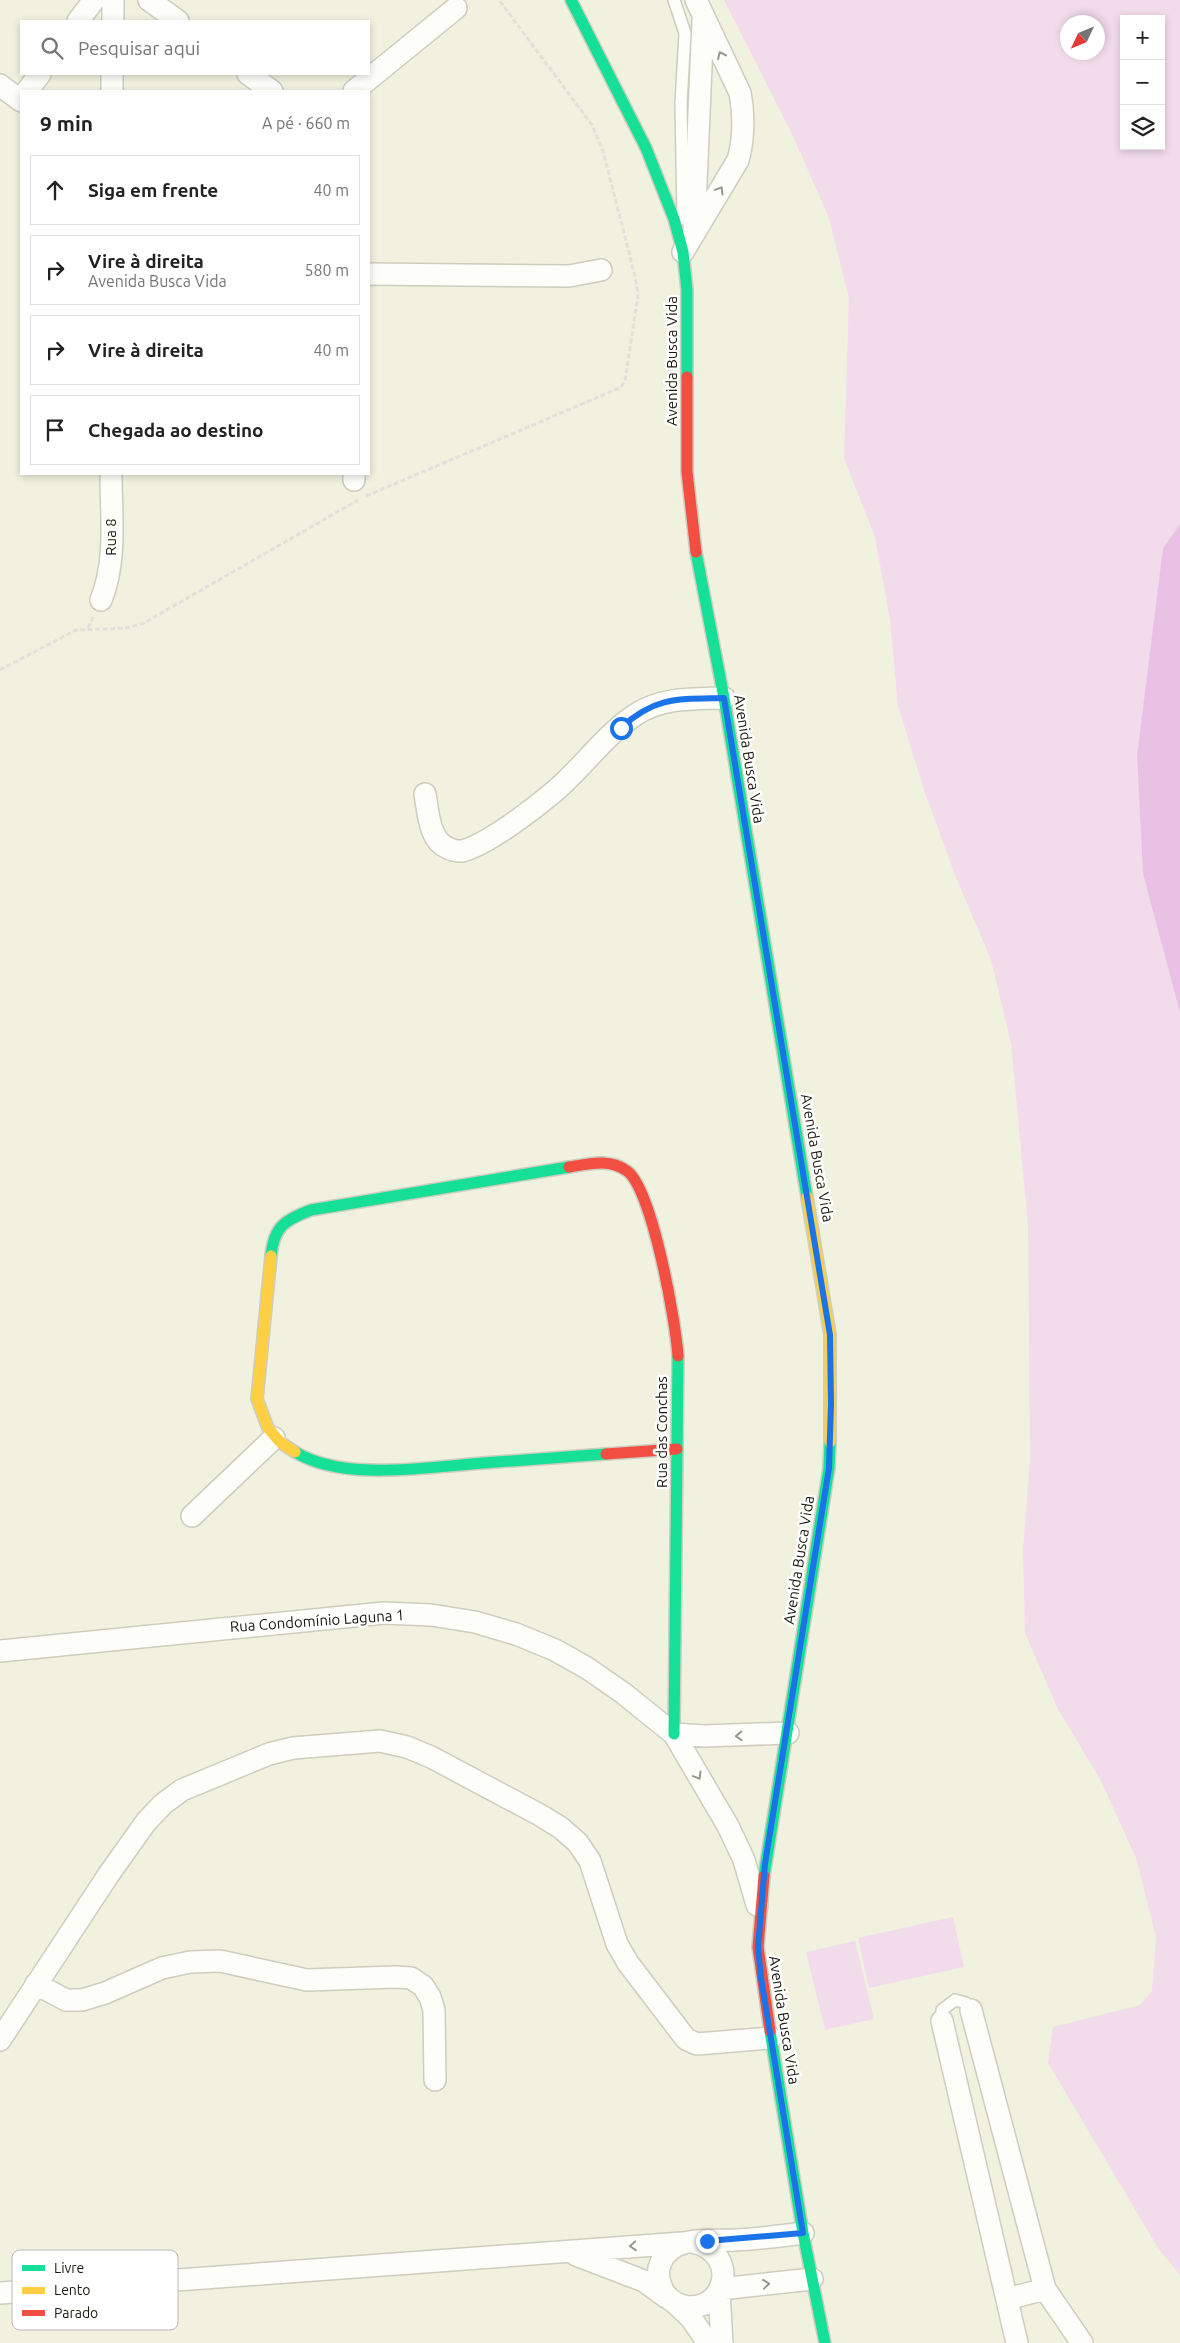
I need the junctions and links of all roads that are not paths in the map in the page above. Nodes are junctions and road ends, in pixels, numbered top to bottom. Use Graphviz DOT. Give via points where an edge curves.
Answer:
graph roads {
  1 [pos="94,0"];
  2 [pos="113,0"];
  3 [pos="149,0"];
  4 [pos="571,0"];
  5 [pos="674,0"];
  6 [pos="456,8"];
  7 [pos="700,9"];
  8 [pos="79,20"];
  9 [pos="113,20"];
  10 [pos="177,20"];
  11 [pos="39,75"];
  12 [pos="112,75"];
  13 [pos="249,75"];
  14 [pos="0,85"];
  15 [pos="28,90"];
  16 [pos="112,90"];
  17 [pos="271,90"];
  18 [pos="355,90"];
  19 [pos="20,97"];
  20 [pos="694,232"];
  21 [pos="683,252"];
  22 [pos="601,270"];
  23 [pos="370,274"];
  24 [pos="111,475"];
  25 [pos="101,600"];
  26 [pos="724,698"];
  27 [pos="425,794"];
  28 [pos="274,1438"];
  29 [pos="677,1448"];
  30 [pos="192,1516"];
  31 [pos="0,1650"];
  32 [pos="788,1733"];
  33 [pos="674,1734"];
  34 [pos="759,1912"];
  35 [pos="36,1984"];
  36 [pos="971,2010"];
  37 [pos="942,2021"];
  38 [pos="771,2038"];
  39 [pos="0,2040"];
  40 [pos="435,2080"];
  41 [pos="803,2233"];
  42 [pos="688,2242"];
  43 [pos="566,2252"];
  44 [pos="178,2279"];
  45 [pos="812,2279"];
  46 [pos="1045,2289"];
  47 [pos="720,2290"];
  48 [pos="1007,2299"];
  49 [pos="672,2301"];
  50 [pos="708,2343"];
  51 [pos="722,2343"];
  52 [pos="825,2343"];
  53 [pos="1017,2343"];
  54 [pos="1082,2343"];
  1 -- 8 [label="street"];
  2 -- 9 [label="street"];
  3 -- 10 [label="street"];
  4 -- 21 [label="street, Avenida Busca Vida" via="646,148 674,219"];
  5 -- 21 [label="lane" via="684,33 681,102"];
  6 -- 18 [label="street"];
  7 -- 20 [label="street"];
  20 -- 7 [label="street, one-way" via="742,150 740,93"];
  11 -- 15 [label="street"];
  12 -- 16 [label="street"];
  13 -- 17 [label="street"];
  14 -- 19 [label="street"];
  20 -- 21 [label="street"];
  21 -- 26 [label="street, Avenida Busca Vida" via="687,290 687,472 692,529"];
  22 -- 23 [label="street" via="569,276"];
  24 -- 25 [label="street, Rua 8" via="111,563 109,582"];
  26 -- 27 [label="street" via="657,703 635,715 555,791 508,826 477,845 460,851 446,848 436,839"];
  26 -- 32 [label="street, Avenida Busca Vida" via="830,1335 829,1468"];
  28 -- 29 [label="street" via="306,1458 377,1469"];
  28 -- 29 [label="street, Rua das Conchas" via="259,1412 257,1399 270,1256 273,1239 288,1219 311,1210 597,1162 612,1163 634,1176 646,1205 670,1293 676,1336"];
  28 -- 30 [label="street"];
  29 -- 33 [label="street, Rua das Conchas"];
  31 -- 33 [label="street, Rua Condomínio Laguna 1" via="384,1613 431,1615 508,1631 555,1650 616,1688"];
  32 -- 33 [label="street, one-way"];
  32 -- 34 [label="street, Avenida Busca Vida"];
  33 -- 34 [label="street, Rua Condomínio Laguna 1, one-way" via="728,1826 744,1860"];
  34 -- 38 [label="street, Avenida Busca Vida" via="758,1947"];
  35 -- 38 [label="street" via="146,1822 182,1790 269,1754 293,1748 380,1741 407,1747 431,1758 540,1815 578,1843 590,1861 617,1944 686,2039 697,2044"];
  35 -- 39 [label="street"];
  35 -- 40 [label="street" via="66,2000 82,2000 105,1994 162,1968 190,1962 220,1961 307,1980 411,1978 423,1986 434,2010"];
  36 -- 37 [label="lane" via="966,2003 955,2000 942,2010"];
  36 -- 46 [label="street"];
  37 -- 48 [label="street"];
  38 -- 41 [label="street, Avenida Busca Vida"];
  41 -- 42 [label="street"];
  41 -- 45 [label="street, Avenida Busca Vida"];
  42 -- 43 [label="street, one-way"];
  42 -- 47 [label="street" via="712,2250 719,2258 723,2268"];
  42 -- 49 [label="street" via="671,2248 659,2267 658,2279 662,2290"];
  43 -- 44 [label="street"];
  43 -- 49 [label="street" via="644,2281"];
  47 -- 45 [label="street, one-way"];
  45 -- 52 [label="street, Avenida Busca Vida"];
  46 -- 48 [label="street"];
  46 -- 54 [label="street"];
  47 -- 49 [label="street" via="713,2299 699,2306 683,2306"];
  47 -- 51 [label="street"];
  48 -- 53 [label="street"];
  49 -- 50 [label="street" via="691,2318"];
}
